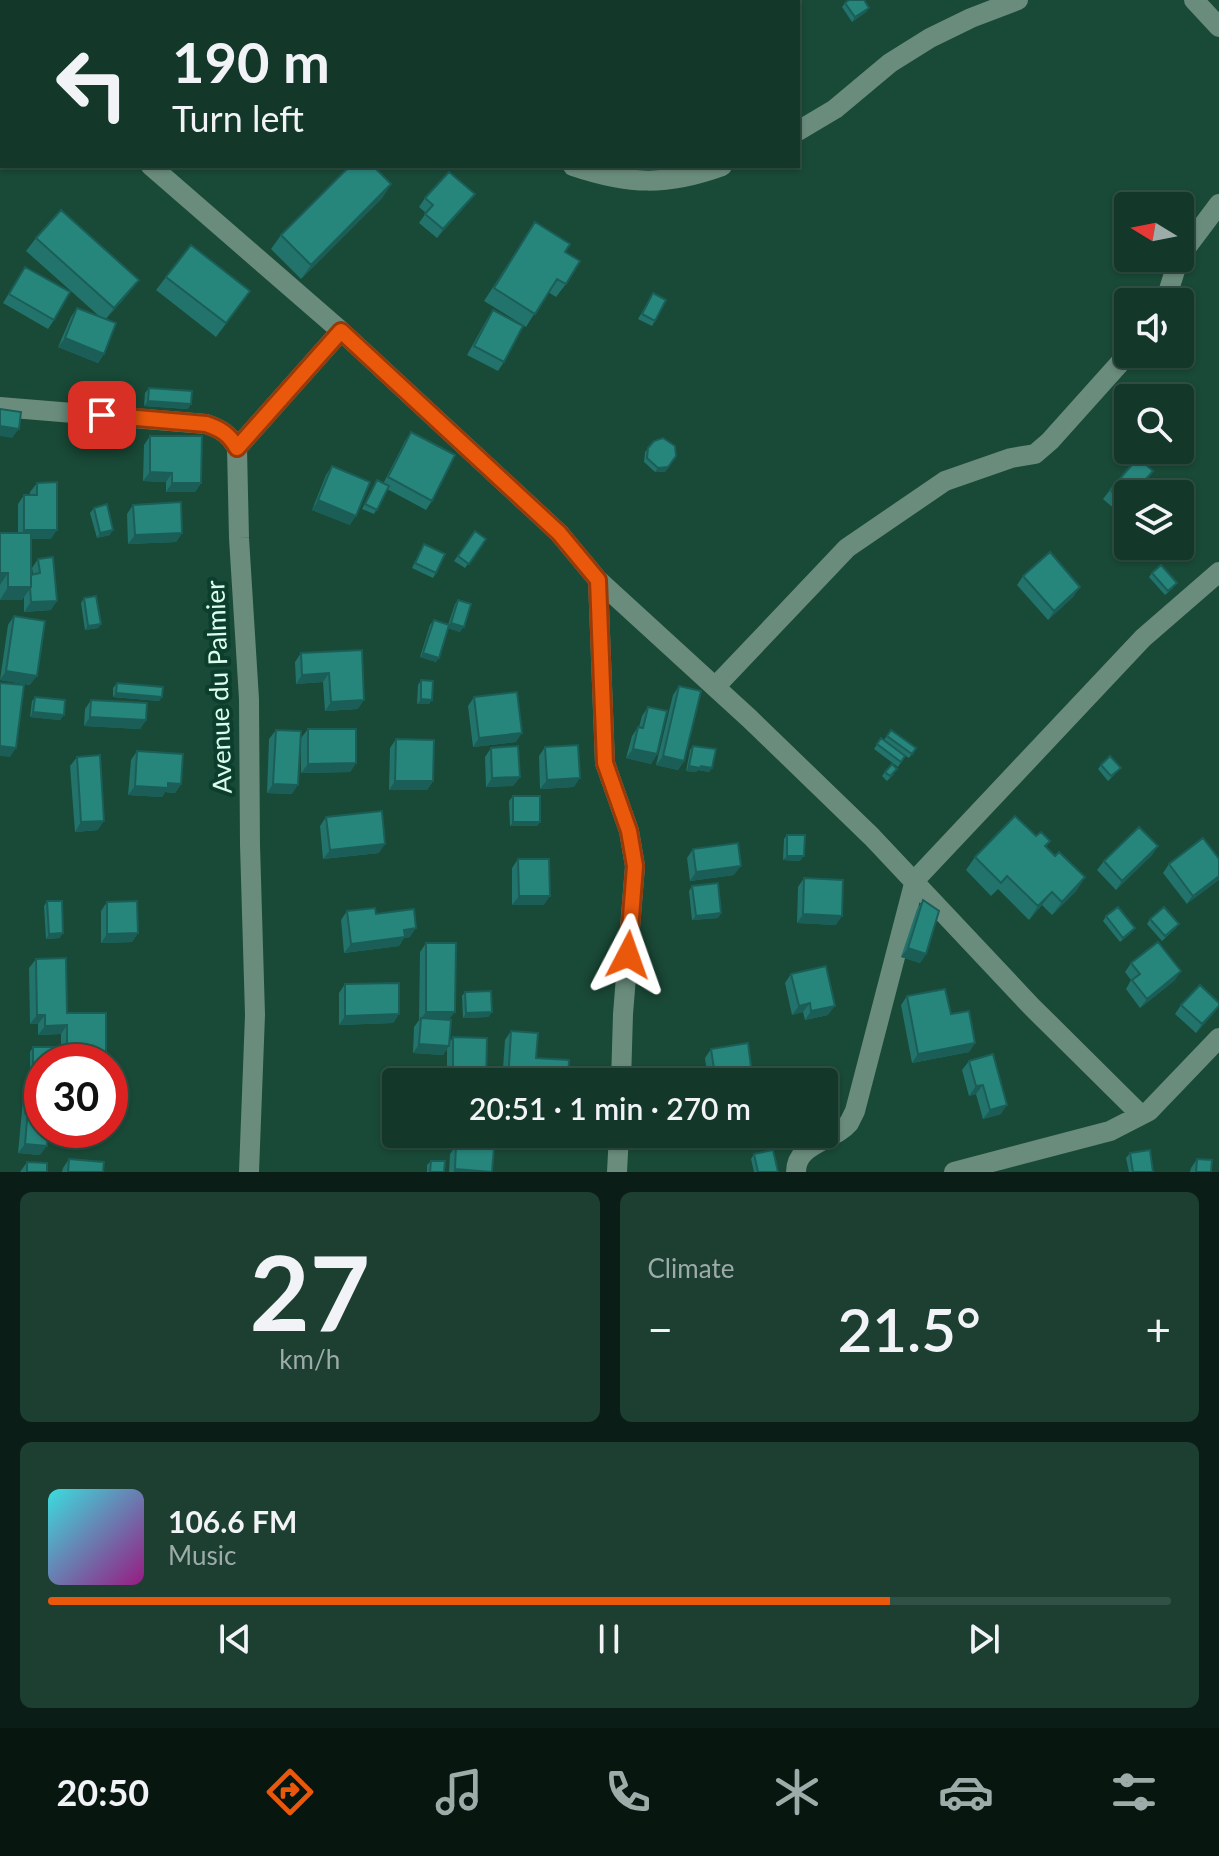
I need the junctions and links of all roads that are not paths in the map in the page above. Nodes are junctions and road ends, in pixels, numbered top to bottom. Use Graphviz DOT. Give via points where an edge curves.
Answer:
graph roads {
  1 [pos="1018,0"];
  2 [pos="1194,0"];
  3 [pos="1219,27"];
  4 [pos="800,130"];
  5 [pos="153,168"];
  6 [pos="578,168"];
  7 [pos="717,168"];
  8 [pos="1219,204"];
  9 [pos="1194,238"];
  10 [pos="341,331"];
  11 [pos="1115,368"];
  12 [pos="0,407"];
  13 [pos="237,448"];
  14 [pos="1219,572"];
  15 [pos="598,580"];
  16 [pos="715,687"];
  17 [pos="915,880"];
  18 [pos="1219,1038"];
  19 [pos="621,1068"];
  20 [pos="1141,1115"];
  21 [pos="618,1148"];
  22 [pos="249,1172"];
  23 [pos="617,1172"];
  24 [pos="796,1172"];
  25 [pos="954,1172"];
  1 -- 4 [label="street" via="930,38"];
  2 -- 3 [label="street"];
  5 -- 10 [label="street"];
  6 -- 7 [label="street" via="652,183"];
  8 -- 9 [label="street"];
  10 -- 13 [label="street"];
  10 -- 15 [label="street" via="559,533"];
  11 -- 16 [label="street" via="1035,454 945,481 847,548"];
  12 -- 13 [label="street" via="206,424 220,428"];
  13 -- 22 [label="street, Avenue du Palmier" via="249,699 255,1015"];
  14 -- 17 [label="street" via="1143,638"];
  15 -- 16 [label="street"];
  15 -- 19 [label="street" via="605,763 629,831 635,866"];
  16 -- 17 [label="street"];
  17 -- 20 [label="street"];
  17 -- 24 [label="street" via="855,1111 848,1125 803,1154"];
  18 -- 20 [label="street"];
  20 -- 25 [label="street" via="1110,1131"];
  21 -- 23 [label="street"];
}
